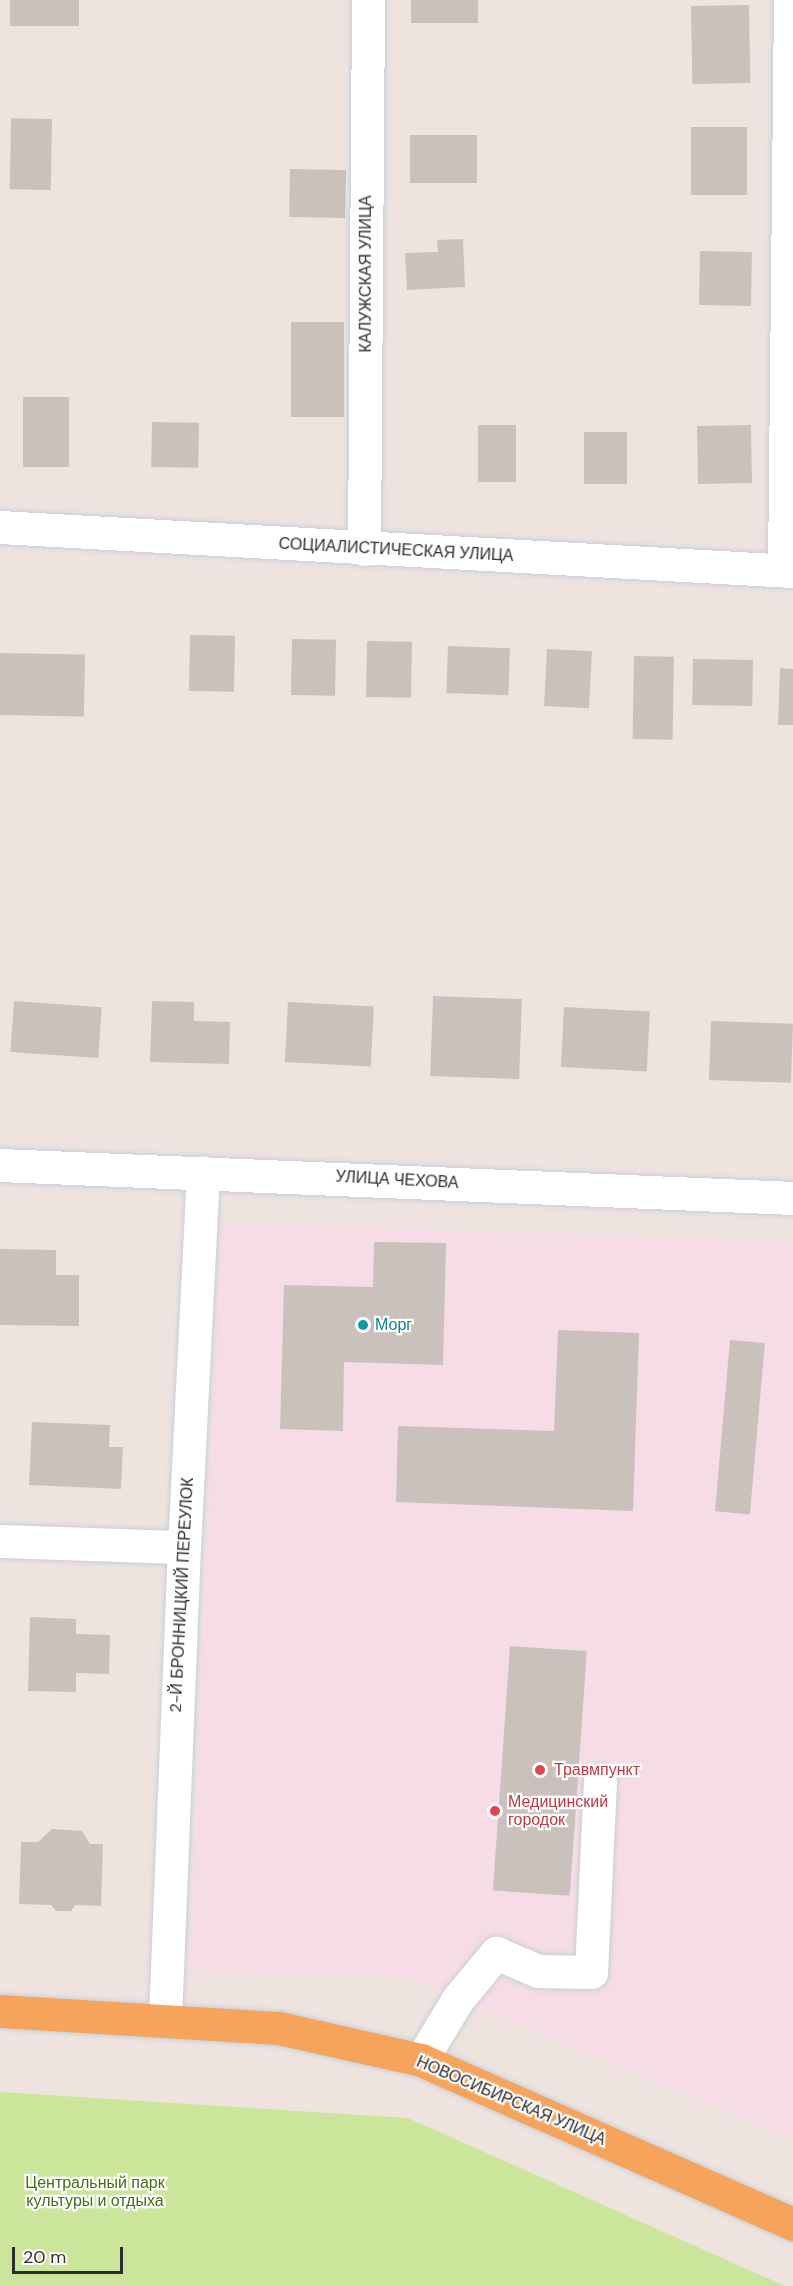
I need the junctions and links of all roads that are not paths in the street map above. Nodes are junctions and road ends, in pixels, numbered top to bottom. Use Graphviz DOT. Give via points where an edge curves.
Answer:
graph roads {
  1 [pos="368,0"];
  2 [pos="790,0"];
  3 [pos="0,527"];
  4 [pos="364,549"];
  5 [pos="788,571"];
  6 [pos="0,1165"];
  7 [pos="203,1172"];
  8 [pos="793,1198"];
  9 [pos="0,1541"];
  10 [pos="184,1547"];
  11 [pos="600,1780"];
  12 [pos="0,2011"];
  13 [pos="165,2019"];
  14 [pos="421,2060"];
  15 [pos="793,2224"];
  1 -- 4 [label="street, КАЛУЖСКАЯ УЛИЦА"];
  2 -- 5 [label="street"];
  3 -- 4 [label="street, СОЦИАЛИСТИЧЕСКАЯ УЛИЦА"];
  4 -- 5 [label="street, СОЦИАЛИСТИЧЕСКАЯ УЛИЦА"];
  6 -- 7 [label="street, УЛИЦА ЧЕХОВА"];
  7 -- 8 [label="street, УЛИЦА ЧЕХОВА"];
  7 -- 10 [label="street, 2-Й БРОННИЦКИЙ ПЕРЕУЛОК"];
  9 -- 10 [label="street"];
  10 -- 13 [label="street, 2-Й БРОННИЦКИЙ ПЕРЕУЛОК"];
  11 -- 14 [label="street" via="591,1972 538,1971 496,1953 458,1999"];
  12 -- 13 [label="main road, НОВОСИБИРСКАЯ УЛИЦА"];
  13 -- 14 [label="main road, НОВОСИБИРСКАЯ УЛИЦА" via="279,2028"];
  14 -- 15 [label="main road, НОВОСИБИРСКАЯ УЛИЦА"];
}
